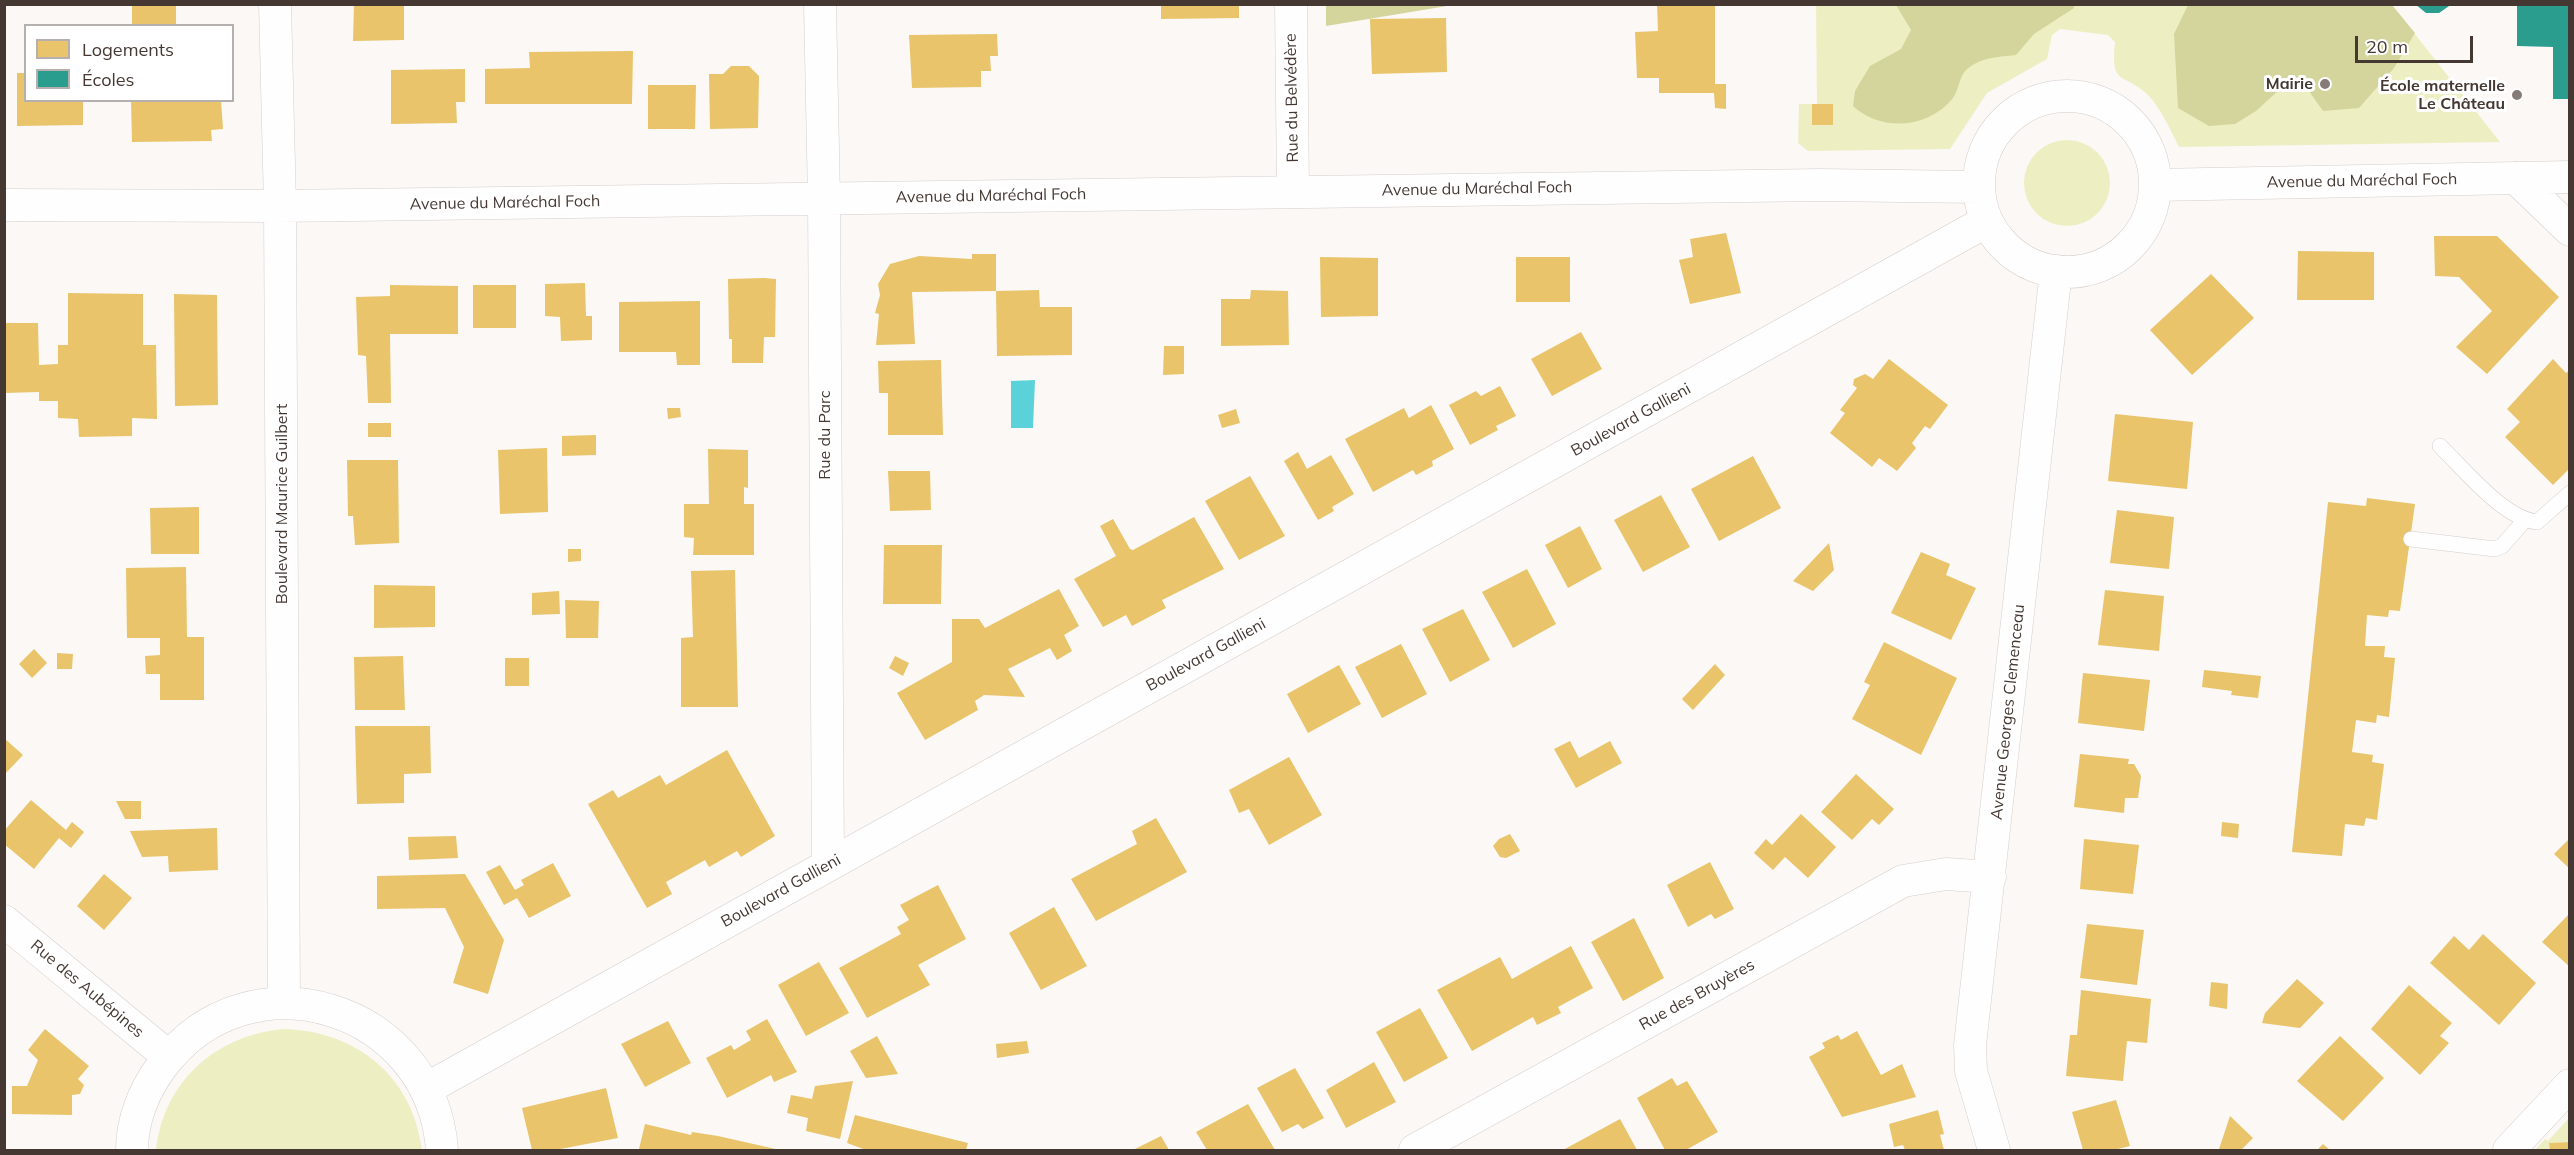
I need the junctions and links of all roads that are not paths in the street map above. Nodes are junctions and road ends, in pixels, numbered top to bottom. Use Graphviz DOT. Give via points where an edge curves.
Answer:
graph roads {
  1 [pos="275,4"];
  2 [pos="820,4"];
  3 [pos="1291,4"];
  4 [pos="2516,177"];
  5 [pos="2570,177"];
  6 [pos="2155,185"];
  7 [pos="1978,187"];
  8 [pos="1293,192"];
  9 [pos="824,199"];
  10 [pos="4,205"];
  11 [pos="280,206"];
  12 [pos="1987,221"];
  13 [pos="2570,230"];
  14 [pos="2056,271"];
  15 [pos="2440,446"];
  16 [pos="2570,493"];
  17 [pos="2525,520"];
  18 [pos="2411,539"];
  19 [pos="828,865"];
  20 [pos="1989,877"];
  21 [pos="4,921"];
  22 [pos="284,1004"];
  23 [pos="169,1057"];
  24 [pos="2570,1085"];
  25 [pos="426,1089"];
  26 [pos="132,1150"];
  27 [pos="442,1150"];
  28 [pos="1415,1150"];
  29 [pos="1994,1150"];
  30 [pos="2509,1150"];
  1 -- 11 [label="street, Boulevard Maurice Guilbert"];
  2 -- 9 [label="street, Rue du Parc"];
  3 -- 8 [label="street, Rue du Belvédère"];
  4 -- 5 [label="street, Avenue du Maréchal Foch"];
  4 -- 6 [label="street, Avenue du Maréchal Foch"];
  4 -- 13 [label="street"];
  6 -- 7 [label="street" via="2144,142 2123,116 2095,101 2063,96 2032,102 2006,120 1983,155"];
  6 -- 14 [label="street" via="2147,220 2125,250 2093,268"];
  7 -- 8 [label="street, Avenue du Maréchal Foch" via="1809,185"];
  7 -- 12 [label="street"];
  8 -- 9 [label="street, Avenue du Maréchal Foch"];
  9 -- 11 [label="street, Avenue du Maréchal Foch"];
  9 -- 19 [label="street, Rue du Parc"];
  10 -- 11 [label="street, Avenue du Maréchal Foch"];
  11 -- 22 [label="street, Boulevard Maurice Guilbert"];
  12 -- 14 [label="street" via="2015,255 2031,265"];
  12 -- 19 [label="street, Boulevard Gallieni"];
  14 -- 20 [label="street, Avenue Georges Clemenceau"];
  15 -- 17 [label="lane" via="2504,507"];
  16 -- 17 [label="lane" via="2537,522"];
  17 -- 18 [label="lane" via="2495,549"];
  19 -- 25 [label="street, Boulevard Gallieni"];
  20 -- 28 [label="street, Rue des Bruyères" via="1946,874 1903,881"];
  20 -- 29 [label="street, Avenue Georges Clemenceau" via="1970,1046 1971,1071"];
  21 -- 23 [label="street, Rue des Aubépines"];
  22 -- 23 [label="street" via="245,1009 219,1019 188,1038"];
  22 -- 25 [label="street" via="330,1010 366,1025 397,1049"];
  23 -- 26 [label="street" via="141,1105"];
  24 -- 30 [label="street"];
  25 -- 27 [label="street"];
}
